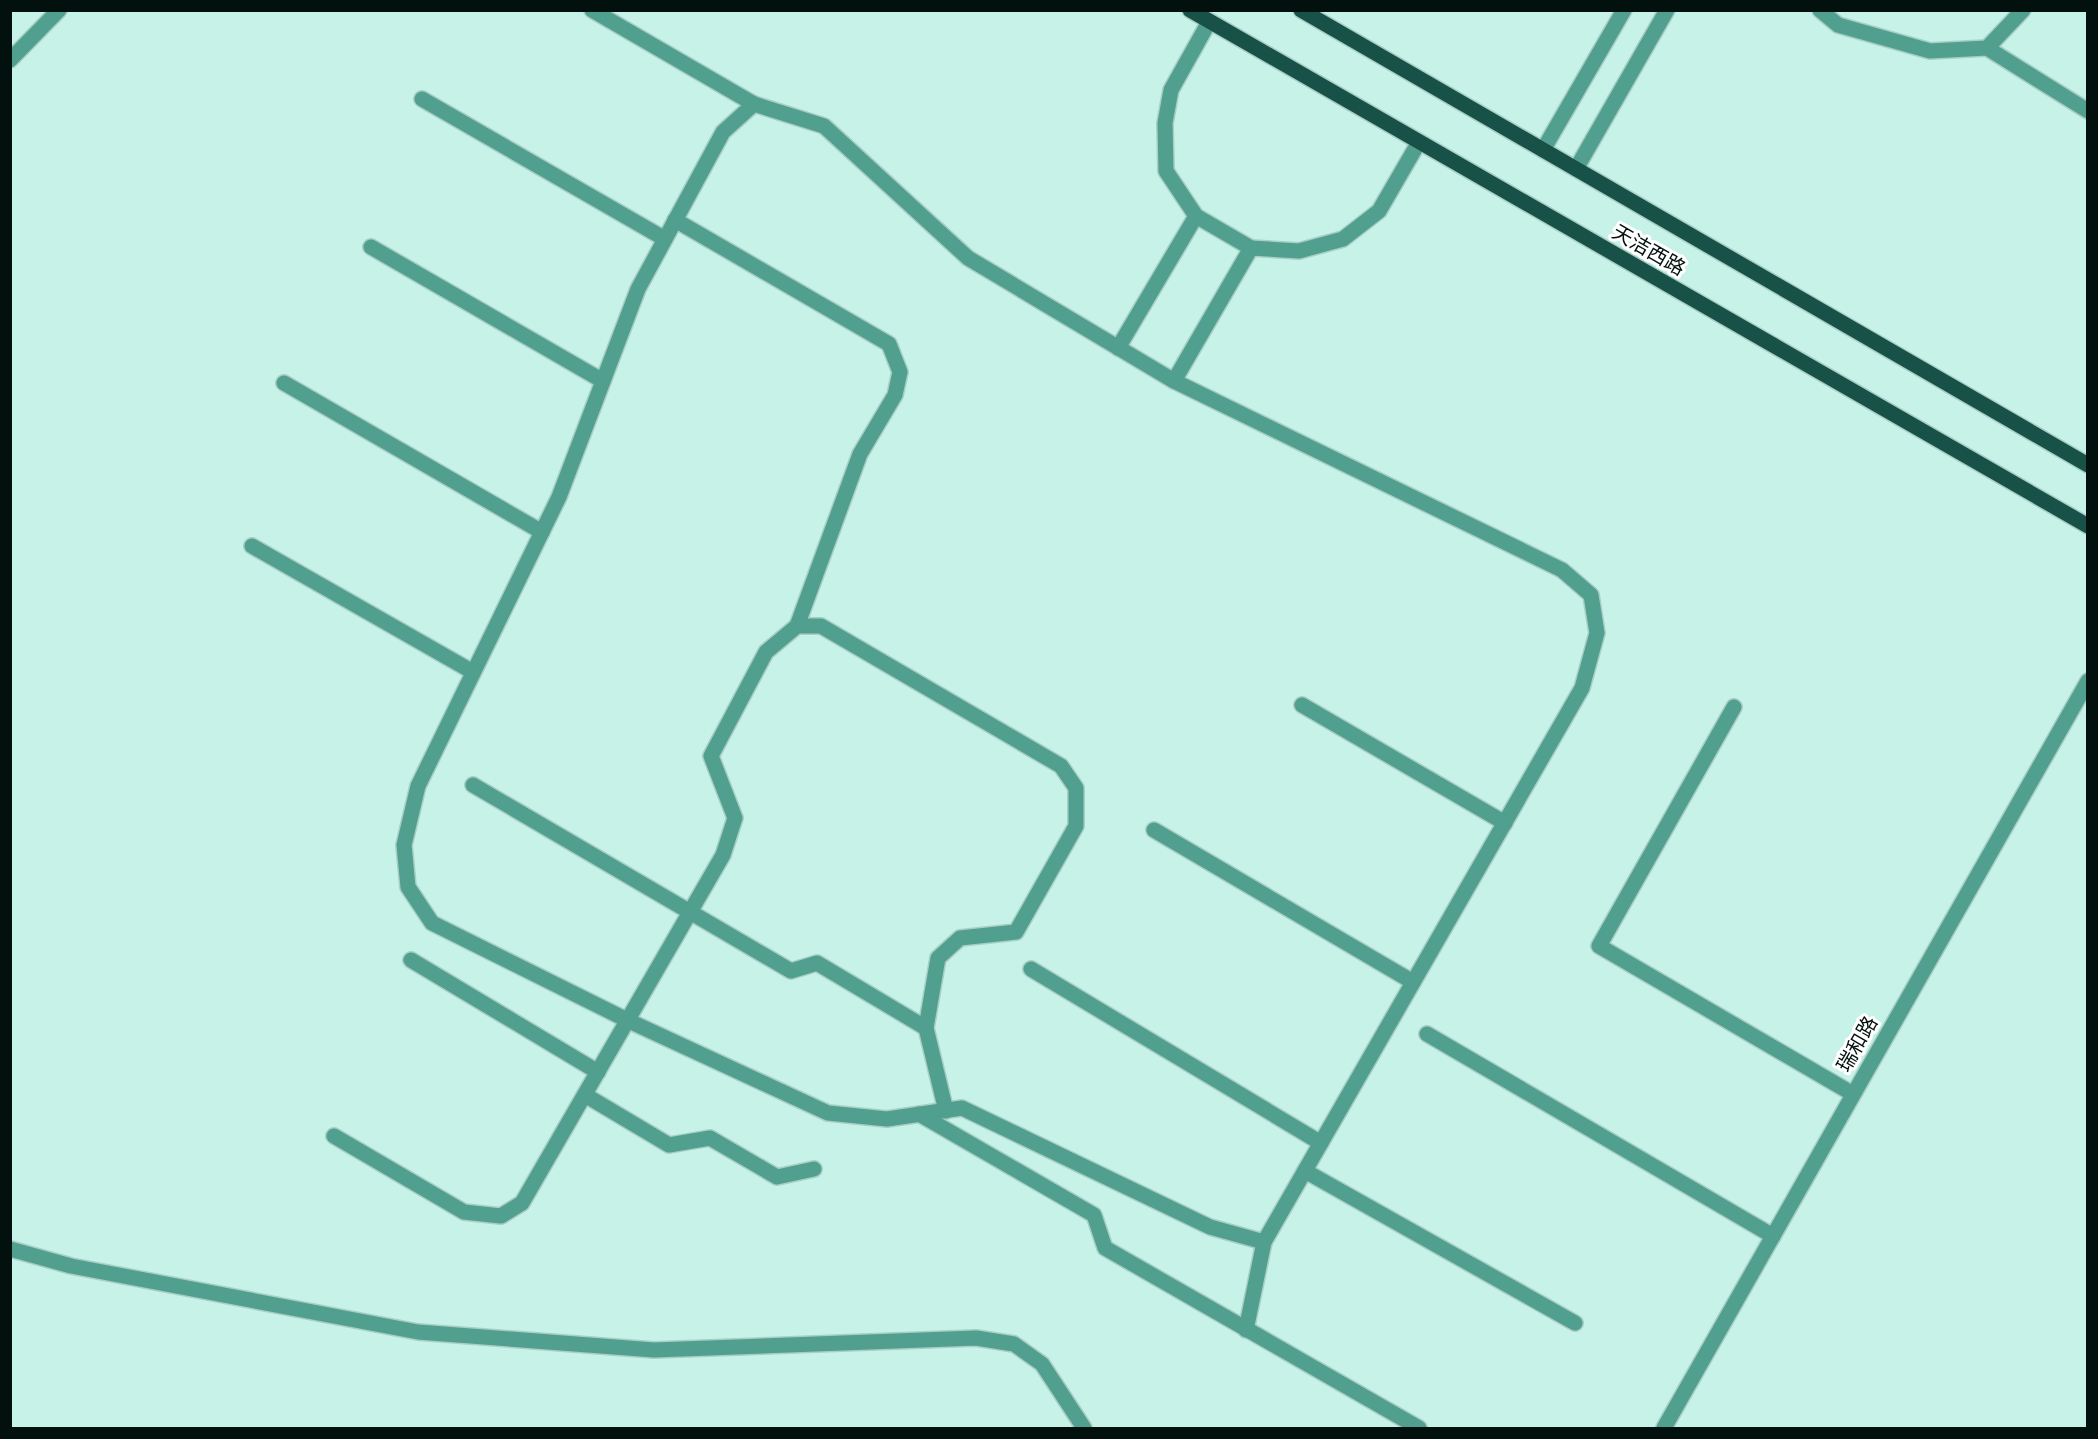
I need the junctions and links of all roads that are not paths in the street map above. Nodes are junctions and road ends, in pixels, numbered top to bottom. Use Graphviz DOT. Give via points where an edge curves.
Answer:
graph roads {
  1 [pos="59,10"];
  2 [pos="592,10"];
  3 [pos="1190,10"];
  4 [pos="1301,10"];
  5 [pos="1624,10"];
  6 [pos="1667,10"];
  7 [pos="1820,10"];
  8 [pos="2023,10"];
  9 [pos="1209,22"];
  10 [pos="1987,48"];
  11 [pos="10,60"];
  12 [pos="422,99"];
  13 [pos="754,104"];
  14 [pos="2088,111"];
  15 [pos="1419,142"];
  16 [pos="1543,150"];
  17 [pos="1576,169"];
  18 [pos="1196,216"];
  19 [pos="675,220"];
  20 [pos="665,239"];
  21 [pos="370,247"];
  22 [pos="1251,248"];
  23 [pos="1118,348"];
  24 [pos="603,381"];
  25 [pos="1174,381"];
  26 [pos="284,383"];
  27 [pos="2088,465"];
  28 [pos="2088,526"];
  29 [pos="542,532"];
  30 [pos="252,546"];
  31 [pos="797,626"];
  32 [pos="473,672"];
  33 [pos="2088,681"];
  34 [pos="1302,705"];
  35 [pos="1734,707"];
  36 [pos="473,785"];
  37 [pos="1505,823"];
  38 [pos="1154,830"];
  39 [pos="690,912"];
  40 [pos="411,960"];
  41 [pos="1031,969"];
  42 [pos="1413,982"];
  43 [pos="628,1021"];
  44 [pos="926,1028"];
  45 [pos="1427,1034"];
  46 [pos="598,1072"];
  47 [pos="1853,1094"];
  48 [pos="585,1095"];
  49 [pos="946,1111"];
  50 [pos="919,1114"];
  51 [pos="334,1136"];
  52 [pos="1321,1143"];
  53 [pos="814,1169"];
  54 [pos="1305,1171"];
  55 [pos="1773,1236"];
  56 [pos="1264,1242"];
  57 [pos="10,1249"];
  58 [pos="1575,1323"];
  59 [pos="1246,1330"];
  60 [pos="1084,1428"];
  61 [pos="1419,1428"];
  62 [pos="1664,1428"];
  1 -- 11 [label="street"];
  2 -- 13 [label="street"];
  3 -- 9 [label="main road, 天洁西路"];
  4 -- 16 [label="main road, 天洁西路"];
  5 -- 16 [label="street"];
  6 -- 17 [label="street"];
  7 -- 10 [label="street" via="1838,25 1930,51"];
  8 -- 10 [label="street"];
  9 -- 15 [label="main road, 天洁西路"];
  9 -- 18 [label="street" via="1171,90 1165,123 1166,171"];
  10 -- 14 [label="street"];
  12 -- 20 [label="street"];
  13 -- 19 [label="street" via="723,132"];
  13 -- 23 [label="street" via="824,126 968,258"];
  15 -- 22 [label="street" via="1379,211 1343,239 1299,251"];
  15 -- 28 [label="main road, 天洁西路"];
  16 -- 17 [label="main road, 天洁西路"];
  17 -- 27 [label="main road, 天洁西路"];
  18 -- 22 [label="street"];
  18 -- 23 [label="street"];
  19 -- 20 [label="street"];
  19 -- 31 [label="street" via="889,344 900,372 896,395 860,454"];
  20 -- 24 [label="street" via="638,289"];
  21 -- 24 [label="street"];
  22 -- 25 [label="street"];
  23 -- 25 [label="street"];
  24 -- 29 [label="street"];
  25 -- 37 [label="street" via="1562,570 1591,596 1597,633 1582,688"];
  26 -- 29 [label="street"];
  29 -- 32 [label="street"];
  30 -- 32 [label="street"];
  31 -- 39 [label="street" via="766,652 711,756 735,818 723,855"];
  31 -- 44 [label="street" via="821,626 1061,766 1076,788 1076,826 1016,932 960,938 938,958"];
  32 -- 43 [label="street" via="418,786 404,845 408,887 432,922"];
  33 -- 47 [label="street, 瑞和路"];
  34 -- 37 [label="street"];
  35 -- 47 [label="street" via="1599,946"];
  36 -- 39 [label="street"];
  37 -- 42 [label="street"];
  38 -- 42 [label="street"];
  39 -- 43 [label="street"];
  39 -- 44 [label="street" via="791,971 817,963"];
  40 -- 46 [label="street"];
  41 -- 52 [label="street"];
  42 -- 52 [label="street"];
  43 -- 46 [label="street"];
  43 -- 50 [label="street" via="828,1113 887,1119"];
  44 -- 49 [label="street"];
  45 -- 55 [label="street"];
  46 -- 48 [label="street"];
  47 -- 55 [label="street, 瑞和路"];
  48 -- 51 [label="street" via="522,1203 501,1216 464,1212"];
  48 -- 53 [label="street" via="669,1145 710,1138 777,1177"];
  49 -- 50 [label="street"];
  49 -- 56 [label="street" via="962,1108 1210,1227"];
  50 -- 59 [label="street" via="1094,1215 1105,1248"];
  52 -- 54 [label="street"];
  54 -- 56 [label="street"];
  54 -- 58 [label="street"];
  55 -- 62 [label="street, 瑞和路"];
  56 -- 59 [label="street"];
  57 -- 60 [label="street" via="71,1266 418,1332 654,1350 976,1338 1014,1344 1042,1364"];
  59 -- 61 [label="street"];
}
